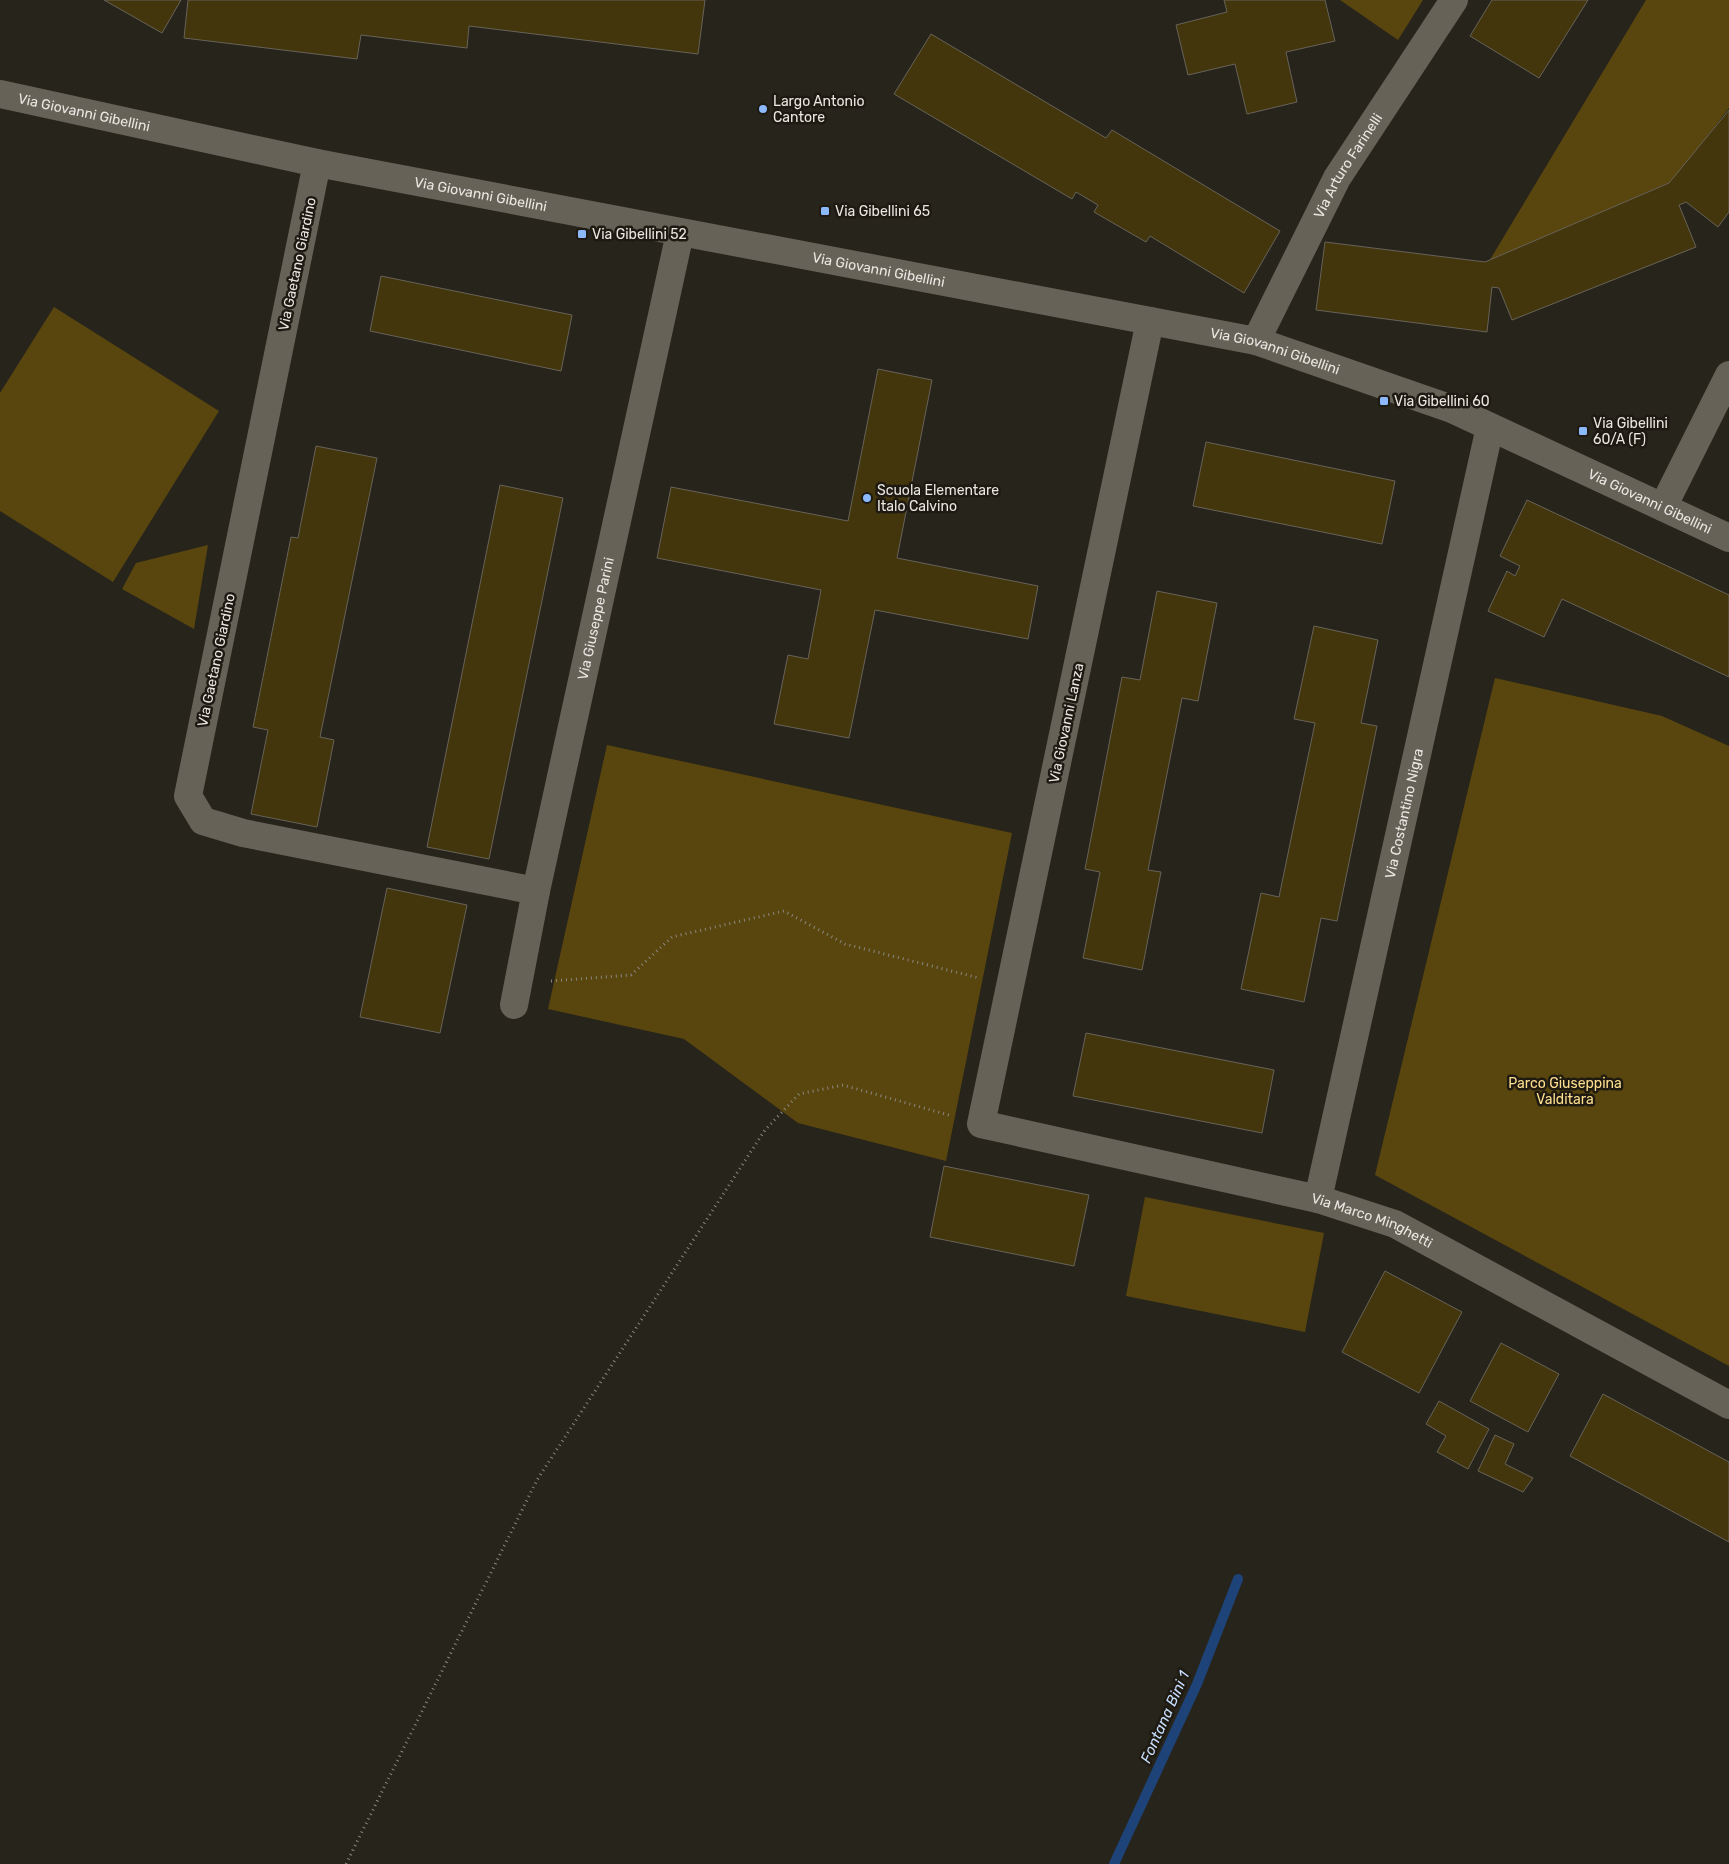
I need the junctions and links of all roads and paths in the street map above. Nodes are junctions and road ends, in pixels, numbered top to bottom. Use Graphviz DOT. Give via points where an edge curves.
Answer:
graph roads {
  1 [pos="1454,0"];
  2 [pos="0,94"];
  3 [pos="317,163"];
  4 [pos="680,233"];
  5 [pos="1150,321"];
  6 [pos="1256,341"];
  7 [pos="1729,375"];
  8 [pos="1490,427"];
  9 [pos="1663,507"];
  10 [pos="1729,538"];
  11 [pos="536,891"];
  12 [pos="550,982"];
  13 [pos="1010,986"];
  14 [pos="514,1005"];
  15 [pos="981,1124"];
  16 [pos="1318,1199"];
  17 [pos="1729,1405"];
  18 [pos="346,1864"];
  1 -- 6 [label="street, Via Arturo Farinelli" via="1337,178"];
  2 -- 3 [label="street, Via Giovanni Gibellini"];
  3 -- 4 [label="street, Via Giovanni Gibellini"];
  3 -- 11 [label="street, Via Gaetano Giardino" via="188,796 203,821 243,833"];
  4 -- 5 [label="street, Via Giovanni Gibellini"];
  4 -- 11 [label="street, Via Giuseppe Parini"];
  5 -- 6 [label="street, Via Giovanni Gibellini"];
  5 -- 13 [label="street, Via Giovanni Lanza"];
  6 -- 8 [label="street, Via Giovanni Gibellini" via="1452,409"];
  7 -- 9 [label="street"];
  8 -- 9 [label="street, Via Giovanni Gibellini"];
  8 -- 16 [label="street, Via Costantino Nigra"];
  9 -- 10 [label="street, Via Giovanni Gibellini"];
  11 -- 14 [label="street, Via Giuseppe Parini"];
  12 -- 13 [label="path" via="631,976 672,937 784,912 845,944"];
  13 -- 15 [label="street, Via Giovanni Lanza"];
  15 -- 16 [label="street, Via Marco Minghetti"];
  15 -- 18 [label="path" via="844,1085 799,1094 765,1130 537,1480"];
  16 -- 17 [label="street, Via Marco Minghetti" via="1396,1224"];
}
